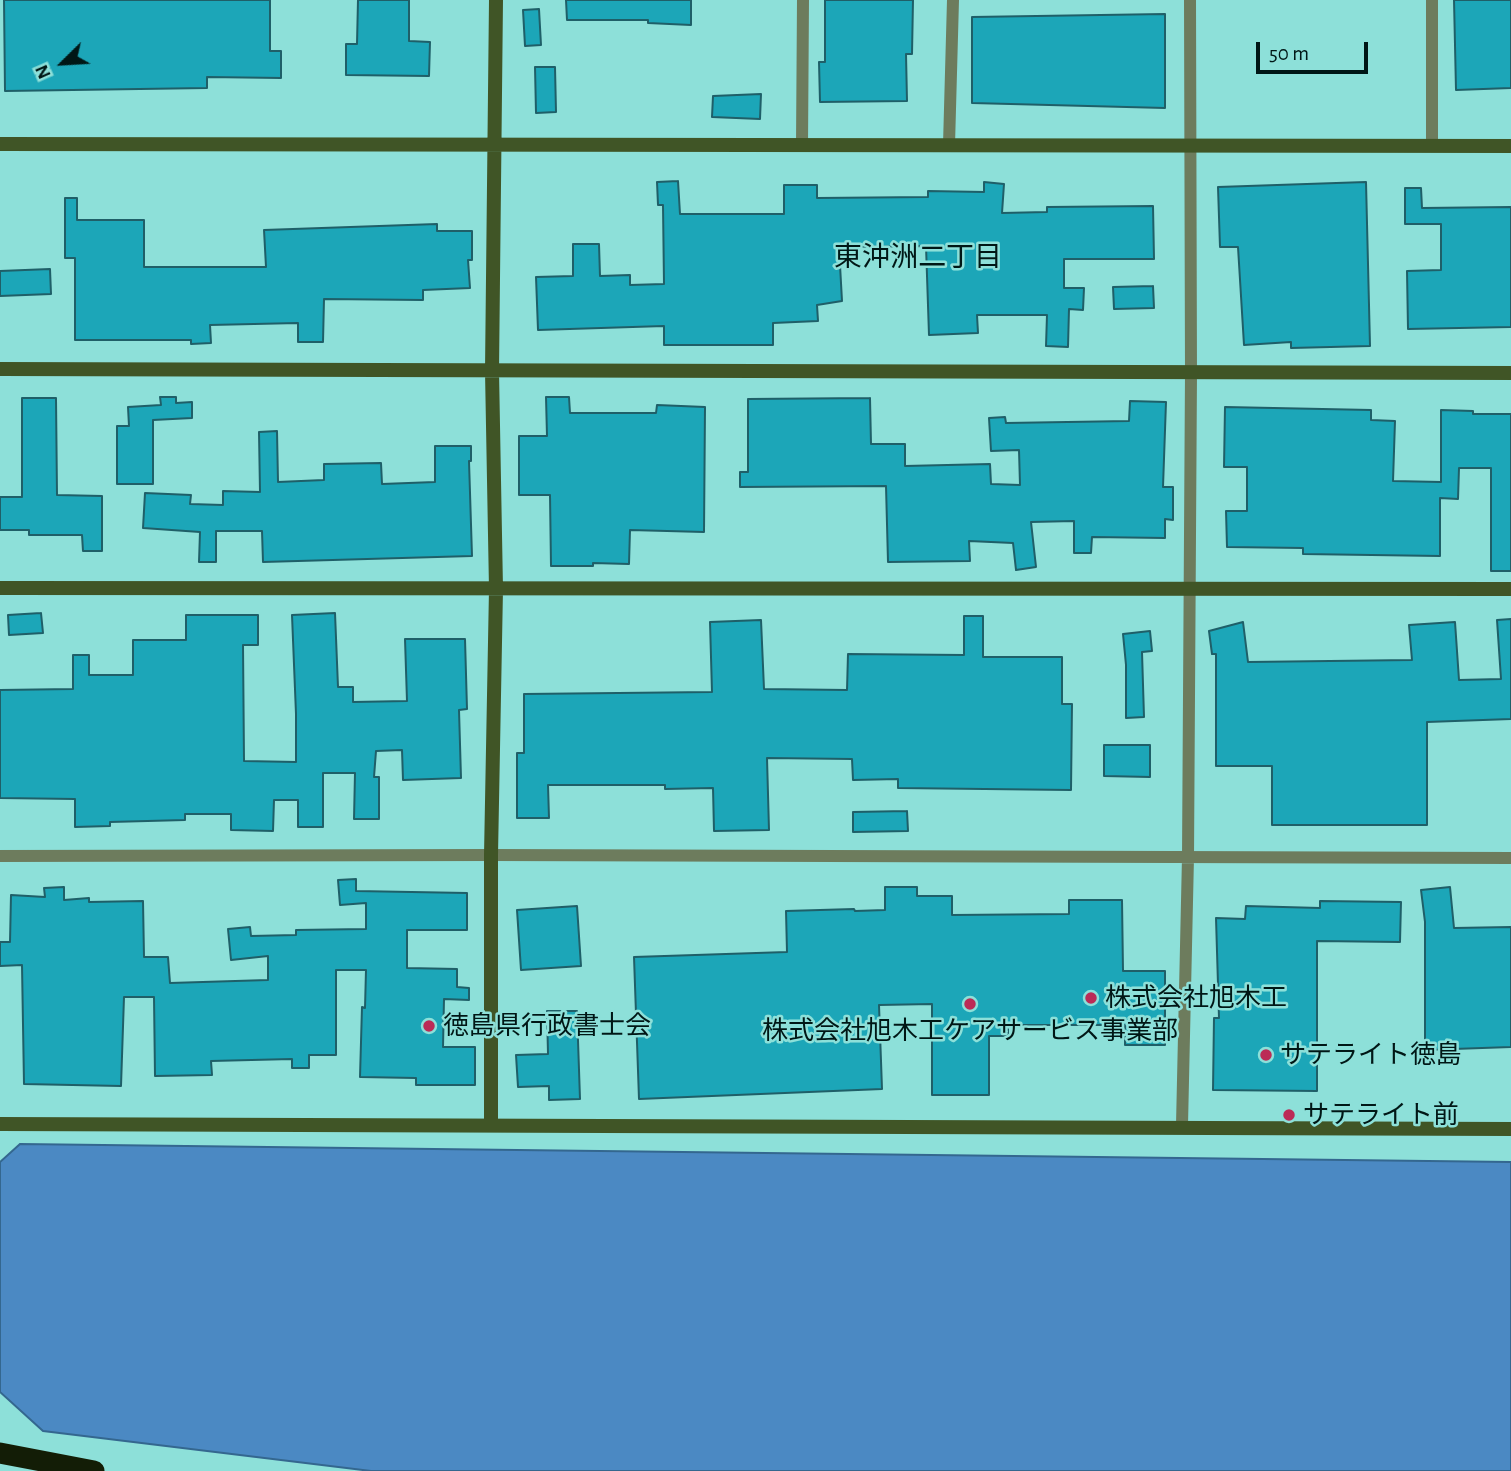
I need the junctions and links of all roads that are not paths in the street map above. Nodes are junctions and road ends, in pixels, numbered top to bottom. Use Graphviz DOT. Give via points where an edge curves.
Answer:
graph roads {
  1 [pos="496,0"];
  2 [pos="803,0"];
  3 [pos="953,0"];
  4 [pos="1190,0"];
  5 [pos="1432,0"];
  6 [pos="0,144"];
  7 [pos="495,144"];
  8 [pos="802,145"];
  9 [pos="949,145"];
  10 [pos="1190,145"];
  11 [pos="1432,146"];
  12 [pos="1511,146"];
  13 [pos="0,369"];
  14 [pos="492,371"];
  15 [pos="1191,373"];
  16 [pos="1511,373"];
  17 [pos="0,588"];
  18 [pos="496,589"];
  19 [pos="1511,589"];
  20 [pos="1190,590"];
  21 [pos="491,855"];
  22 [pos="0,856"];
  23 [pos="1188,857"];
  24 [pos="1511,858"];
  25 [pos="491,1123"];
  26 [pos="0,1124"];
  27 [pos="1182,1125"];
  28 [pos="1511,1128"];
  29 [pos="0,1453"];
  30 [pos="94,1471"];
  1 -- 7 [label="street"];
  2 -- 8 [label="street"];
  3 -- 9 [label="street"];
  4 -- 10 [label="street"];
  5 -- 11 [label="street"];
  6 -- 7 [label="street"];
  7 -- 8 [label="street"];
  7 -- 14 [label="street"];
  8 -- 9 [label="street"];
  9 -- 10 [label="street"];
  10 -- 11 [label="street"];
  10 -- 15 [label="street"];
  11 -- 12 [label="street"];
  13 -- 14 [label="street"];
  14 -- 15 [label="street"];
  14 -- 18 [label="street"];
  15 -- 16 [label="street"];
  15 -- 20 [label="street"];
  17 -- 18 [label="street"];
  18 -- 20 [label="street"];
  18 -- 21 [label="street"];
  19 -- 20 [label="street"];
  20 -- 23 [label="street"];
  21 -- 22 [label="street"];
  21 -- 23 [label="street"];
  21 -- 25 [label="street"];
  23 -- 24 [label="street"];
  23 -- 27 [label="street"];
  25 -- 26 [label="street"];
  25 -- 27 [label="street"];
  26 -- 28 [label="street"];
  27 -- 28 [label="street"];
  29 -- 30 [label="highway"];
}
